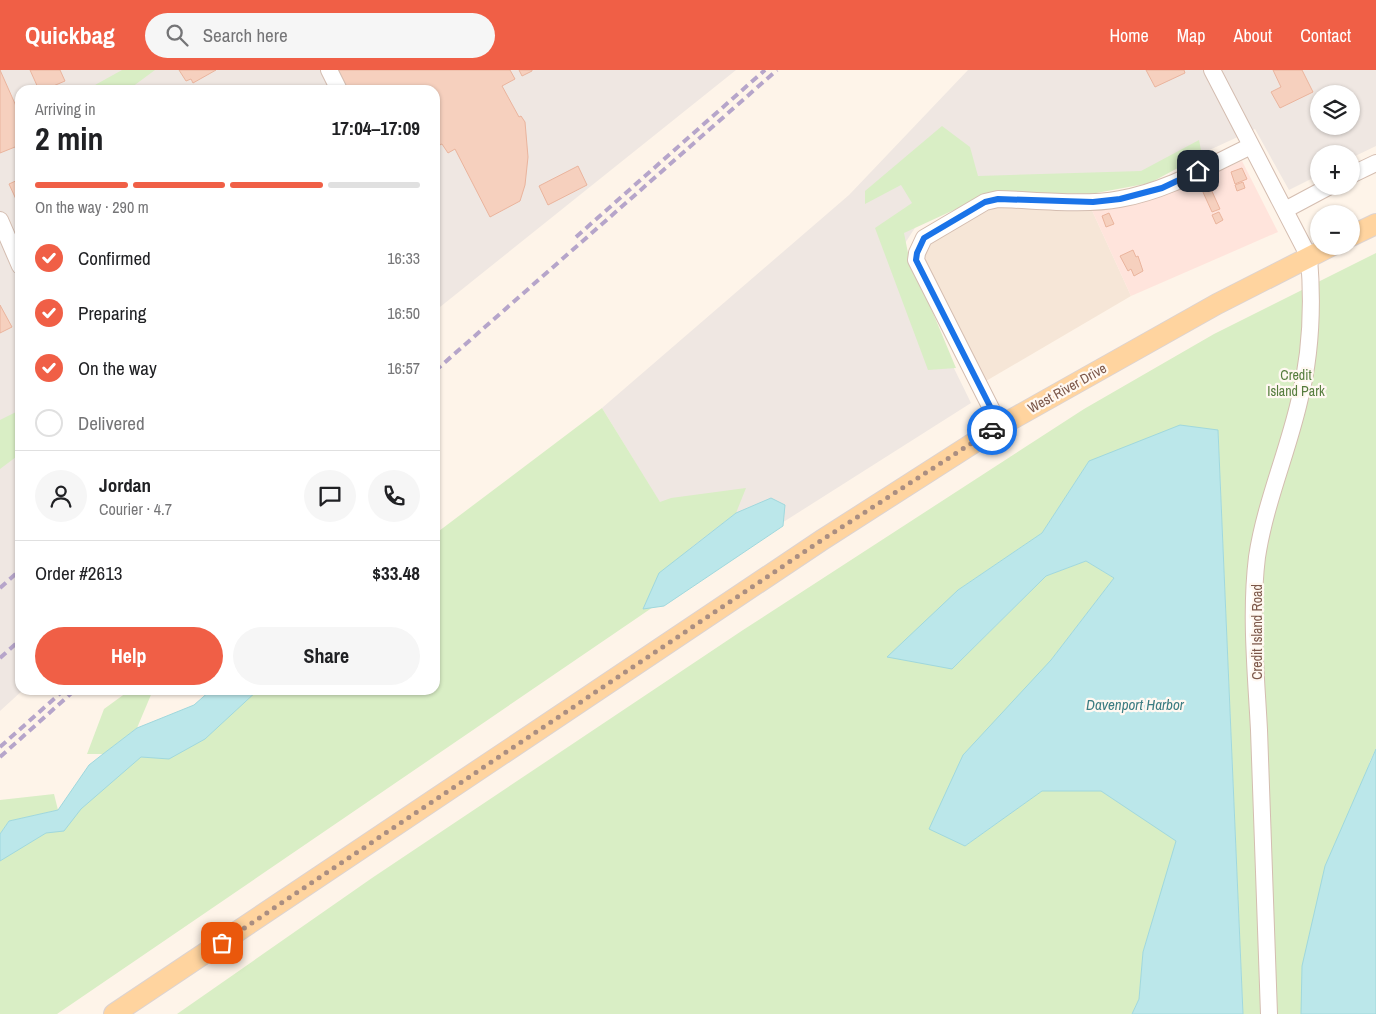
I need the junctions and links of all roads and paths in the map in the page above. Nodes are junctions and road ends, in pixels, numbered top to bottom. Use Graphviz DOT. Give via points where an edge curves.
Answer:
graph roads {
  1 [pos="329,70"];
  2 [pos="1212,70"];
  3 [pos="337,85"];
  4 [pos="1251,146"];
  5 [pos="1376,163"];
  6 [pos="1360,171"];
  7 [pos="1313,195"];
  8 [pos="1284,210"];
  9 [pos="0,220"];
  10 [pos="1376,224"];
  11 [pos="1360,232"];
  12 [pos="15,254"];
  13 [pos="1313,255"];
  14 [pos="1309,257"];
  15 [pos="1000,426"];
  16 [pos="114,1014"];
  17 [pos="1269,1014"];
  1 -- 3 [label="street"];
  2 -- 4 [label="street"];
  4 -- 8 [label="street"];
  4 -- 15 [label="street" via="1162,188 1120,199 1093,202 998,199 985,202 924,238 916,260"];
  5 -- 6 [label="street"];
  7 -- 8 [label="street"];
  8 -- 14 [label="street"];
  9 -- 12 [label="street"];
  10 -- 11 [label="main road"];
  13 -- 14 [label="main road, West River Drive"];
  14 -- 15 [label="main road, West River Drive" via="1217,304"];
  14 -- 17 [label="street, Credit Island Road" via="1311,288 1306,370 1257,558 1255,636"];
  15 -- 16 [label="main road, West River Drive" via="822,540"];
}
